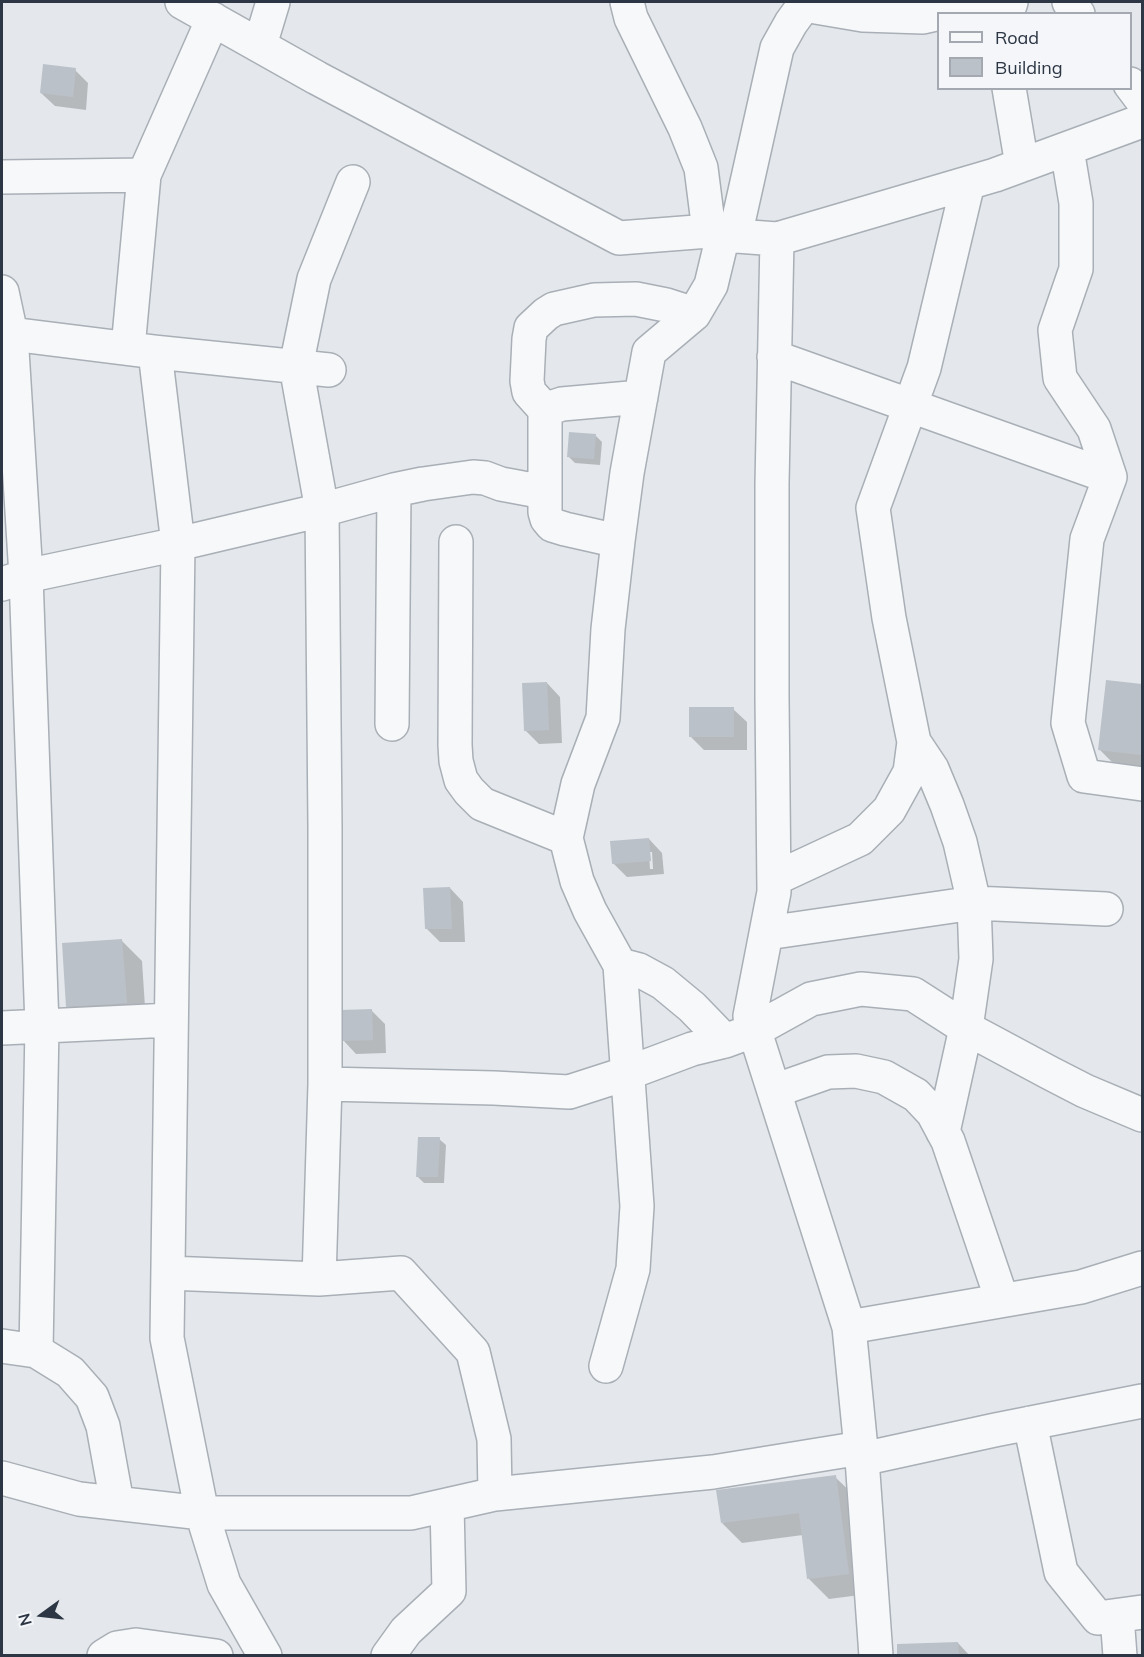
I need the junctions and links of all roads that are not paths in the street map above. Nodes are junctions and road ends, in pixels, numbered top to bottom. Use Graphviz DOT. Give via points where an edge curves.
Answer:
graph roads {
  1 [pos="182,2"];
  2 [pos="273,2"];
  3 [pos="627,2"];
  4 [pos="986,2"];
  5 [pos="807,3"];
  6 [pos="945,12"];
  7 [pos="937,14"];
  8 [pos="213,19"];
  9 [pos="260,45"];
  10 [pos="1132,85"];
  11 [pos="1010,90"];
  12 [pos="1143,100"];
  13 [pos="1143,121"];
  14 [pos="1067,149"];
  15 [pos="1022,165"];
  16 [pos="144,175"];
  17 [pos="2,177"];
  18 [pos="353,182"];
  19 [pos="968,183"];
  20 [pos="722,234"];
  21 [pos="777,239"];
  22 [pos="2,292"];
  23 [pos="694,314"];
  24 [pos="11,334"];
  25 [pos="142,350"];
  26 [pos="774,357"];
  27 [pos="296,366"];
  28 [pos="329,370"];
  29 [pos="641,397"];
  30 [pos="910,406"];
  31 [pos="547,412"];
  32 [pos="1110,477"];
  33 [pos="394,490"];
  34 [pos="544,492"];
  35 [pos="322,510"];
  36 [pos="618,541"];
  37 [pos="456,542"];
  38 [pos="178,544"];
  39 [pos="14,580"];
  40 [pos="392,724"];
  41 [pos="914,742"];
  42 [pos="1143,784"];
  43 [pos="566,838"];
  44 [pos="774,879"];
  45 [pos="974,903"];
  46 [pos="1106,909"];
  47 [pos="766,933"];
  48 [pos="620,965"];
  49 [pos="171,1020"];
  50 [pos="42,1026"];
  51 [pos="2,1028"];
  52 [pos="966,1028"];
  53 [pos="740,1035"];
  54 [pos="628,1073"];
  55 [pos="325,1084"];
  56 [pos="774,1091"];
  57 [pos="1143,1114"];
  58 [pos="943,1132"];
  59 [pos="1143,1268"];
  60 [pos="168,1273"];
  61 [pos="319,1279"];
  62 [pos="1002,1300"];
  63 [pos="849,1327"];
  64 [pos="2,1346"];
  65 [pos="36,1351"];
  66 [pos="606,1366"];
  67 [pos="1143,1401"];
  68 [pos="1030,1423"];
  69 [pos="861,1454"];
  70 [pos="2,1478"];
  71 [pos="495,1494"];
  72 [pos="117,1503"];
  73 [pos="447,1506"];
  74 [pos="202,1513"];
  75 [pos="1130,1614"];
  76 [pos="104,1656"];
  77 [pos="216,1656"];
  78 [pos="265,1656"];
  79 [pos="388,1656"];
  80 [pos="876,1656"];
  81 [pos="1120,1656"];
  1 -- 8 [label="street"];
  2 -- 9 [label="street"];
  3 -- 20 [label="street" via="631,18 685,128"];
  4 -- 6 [label="street"];
  5 -- 7 [label="street" via="863,15"];
  5 -- 20 [label="street" via="777,48"];
  8 -- 9 [label="street"];
  8 -- 16 [label="street"];
  9 -- 20 [label="street" via="619,238"];
  10 -- 12 [label="street"];
  11 -- 15 [label="street"];
  13 -- 14 [label="street"];
  14 -- 15 [label="street"];
  14 -- 32 [label="street" via="1076,203 1076,269 1055,330 1060,378 1094,429"];
  15 -- 19 [label="street"];
  16 -- 17 [label="street"];
  16 -- 25 [label="street"];
  18 -- 27 [label="street" via="314,279"];
  19 -- 21 [label="street"];
  19 -- 30 [label="street" via="924,368"];
  20 -- 21 [label="street"];
  20 -- 23 [label="street" via="711,285"];
  21 -- 26 [label="street"];
  22 -- 24 [label="street"];
  23 -- 29 [label="street" via="649,352"];
  23 -- 31 [label="street" via="636,299 594,300 546,314 531,328 527,381 529,392"];
  24 -- 25 [label="street"];
  24 -- 39 [label="street"];
  25 -- 27 [label="street"];
  25 -- 38 [label="street"];
  26 -- 30 [label="street"];
  26 -- 44 [label="street"];
  27 -- 28 [label="street"];
  27 -- 35 [label="street"];
  29 -- 31 [label="street" via="562,404"];
  29 -- 36 [label="street"];
  30 -- 32 [label="street"];
  30 -- 41 [label="street" via="873,508 889,618"];
  31 -- 34 [label="street"];
  32 -- 42 [label="street" via="1087,539 1068,723 1084,776"];
  33 -- 34 [label="street" via="473,477"];
  33 -- 35 [label="street"];
  33 -- 40 [label="street"];
  34 -- 36 [label="street" via="544,512 552,525"];
  35 -- 38 [label="street"];
  35 -- 55 [label="street"];
  36 -- 43 [label="street" via="603,718 579,784"];
  37 -- 43 [label="street" via="455,745 461,780 482,804"];
  38 -- 39 [label="street"];
  38 -- 49 [label="street"];
  39 -- 50 [label="street"];
  41 -- 44 [label="street" via="910,772 889,810 860,839"];
  41 -- 45 [label="street" via="947,805"];
  43 -- 48 [label="street" via="577,881"];
  44 -- 47 [label="street"];
  45 -- 46 [label="street"];
  45 -- 47 [label="street"];
  45 -- 52 [label="street" via="976,959"];
  47 -- 53 [label="street" via="750,1016"];
  48 -- 53 [label="street" via="663,983"];
  48 -- 54 [label="street"];
  49 -- 50 [label="street"];
  49 -- 60 [label="street"];
  50 -- 51 [label="street"];
  50 -- 65 [label="street"];
  52 -- 53 [label="street" via="913,994 861,989 811,999"];
  52 -- 57 [label="street" via="1085,1091"];
  52 -- 58 [label="street"];
  53 -- 54 [label="street"];
  53 -- 56 [label="street"];
  54 -- 55 [label="street" via="568,1092"];
  54 -- 66 [label="street" via="637,1206 633,1269"];
  55 -- 61 [label="street"];
  56 -- 58 [label="street" via="828,1072 856,1071 884,1077 916,1095 933,1113"];
  56 -- 63 [label="street"];
  58 -- 62 [label="street"];
  59 -- 62 [label="street" via="1081,1287"];
  60 -- 61 [label="street"];
  60 -- 74 [label="street" via="167,1338"];
  61 -- 71 [label="street" via="401,1273 473,1352 494,1439"];
  62 -- 63 [label="street"];
  63 -- 69 [label="street"];
  64 -- 65 [label="street"];
  65 -- 72 [label="street" via="70,1372 92,1397 103,1426"];
  67 -- 68 [label="street"];
  68 -- 69 [label="street"];
  68 -- 75 [label="street" via="1061,1572 1098,1618"];
  69 -- 71 [label="street"];
  69 -- 80 [label="street"];
  70 -- 72 [label="street" via="79,1499"];
  71 -- 73 [label="street"];
  72 -- 74 [label="street"];
  73 -- 74 [label="street" via="411,1513"];
  73 -- 79 [label="street" via="448,1591 406,1631"];
  74 -- 78 [label="street" via="224,1584"];
  75 -- 81 [label="street"];
  76 -- 77 [label="street" via="117,1648 136,1645"];
}
